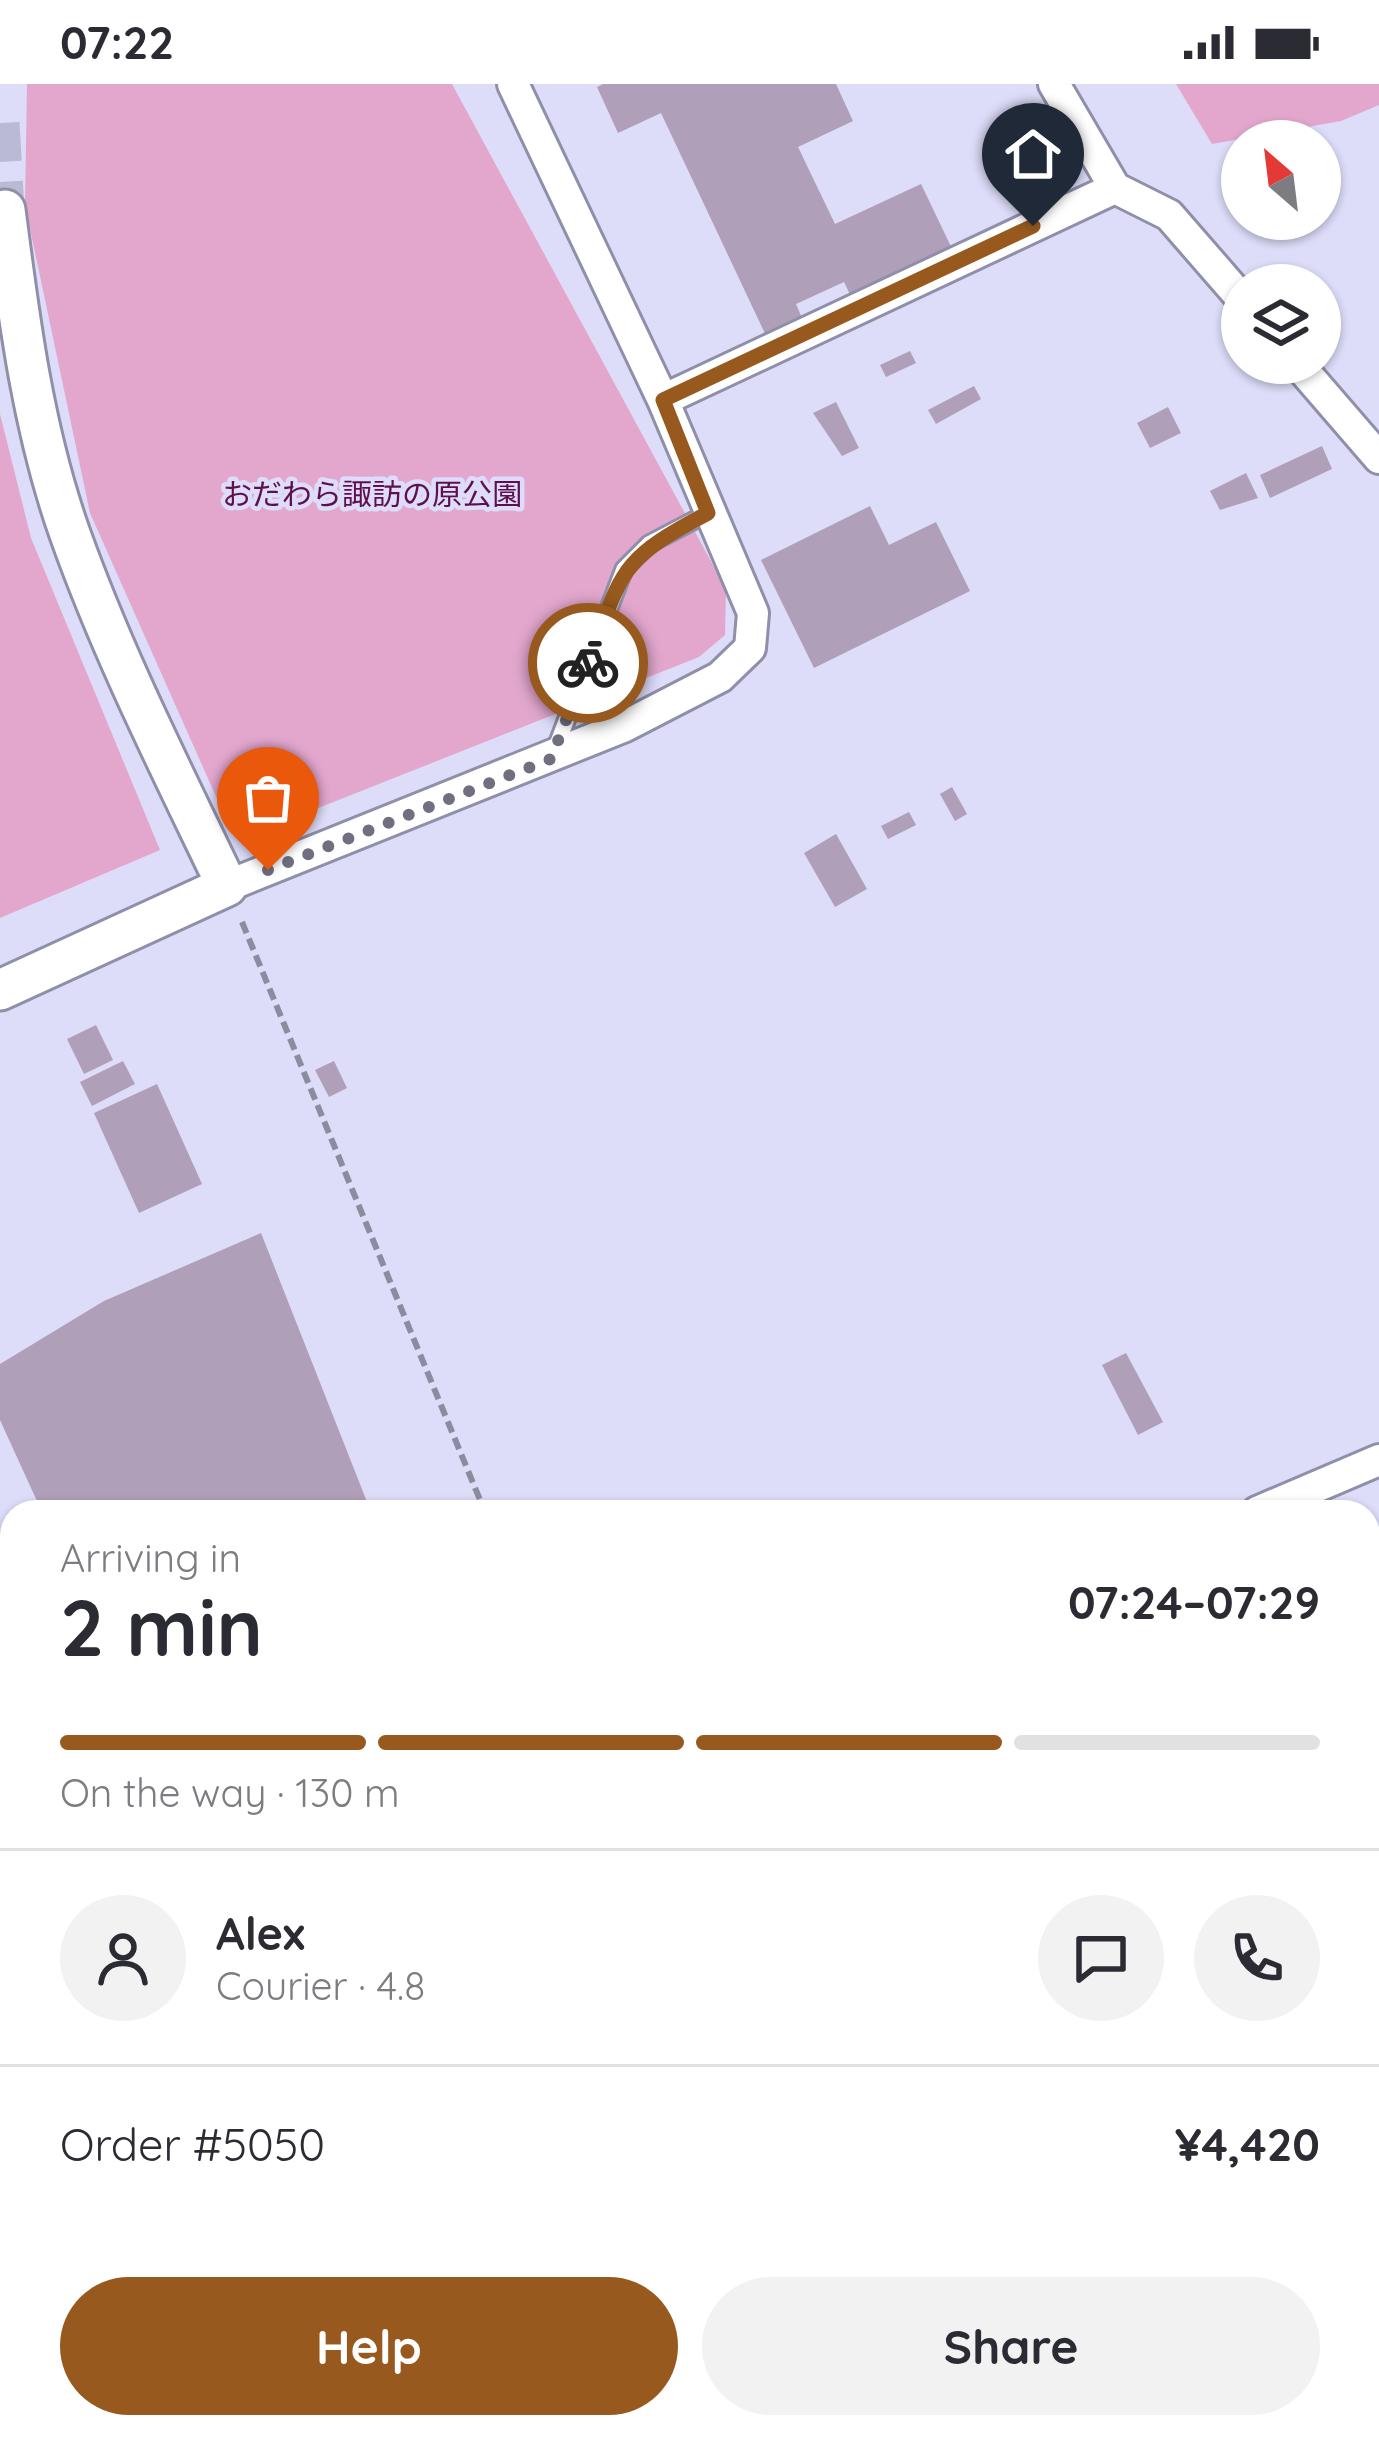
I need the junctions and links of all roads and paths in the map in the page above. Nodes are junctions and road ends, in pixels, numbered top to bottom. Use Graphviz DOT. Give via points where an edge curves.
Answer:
graph roads {
  1 [pos="513,84"];
  2 [pos="1054,84"];
  3 [pos="1115,188"];
  4 [pos="5,210"];
  5 [pos="1221,275"];
  6 [pos="1315,384"];
  7 [pos="663,400"];
  8 [pos="1379,458"];
  9 [pos="708,513"];
  10 [pos="551,759"];
  11 [pos="227,886"];
  12 [pos="0,990"];
  13 [pos="1379,1460"];
  14 [pos="480,1500"];
  15 [pos="1285,1500"];
  1 -- 7 [label="street"];
  2 -- 3 [label="street"];
  3 -- 5 [label="street" via="1169,215"];
  3 -- 7 [label="street"];
  4 -- 11 [label="street" via="25,367 69,532"];
  6 -- 8 [label="street"];
  7 -- 9 [label="street"];
  9 -- 10 [label="lane" via="649,544 624,569"];
  9 -- 10 [label="street" via="753,613 750,648 720,677"];
  10 -- 11 [label="street"];
  11 -- 12 [label="street"];
  11 -- 14 [label="path"];
  13 -- 15 [label="street"];
}
